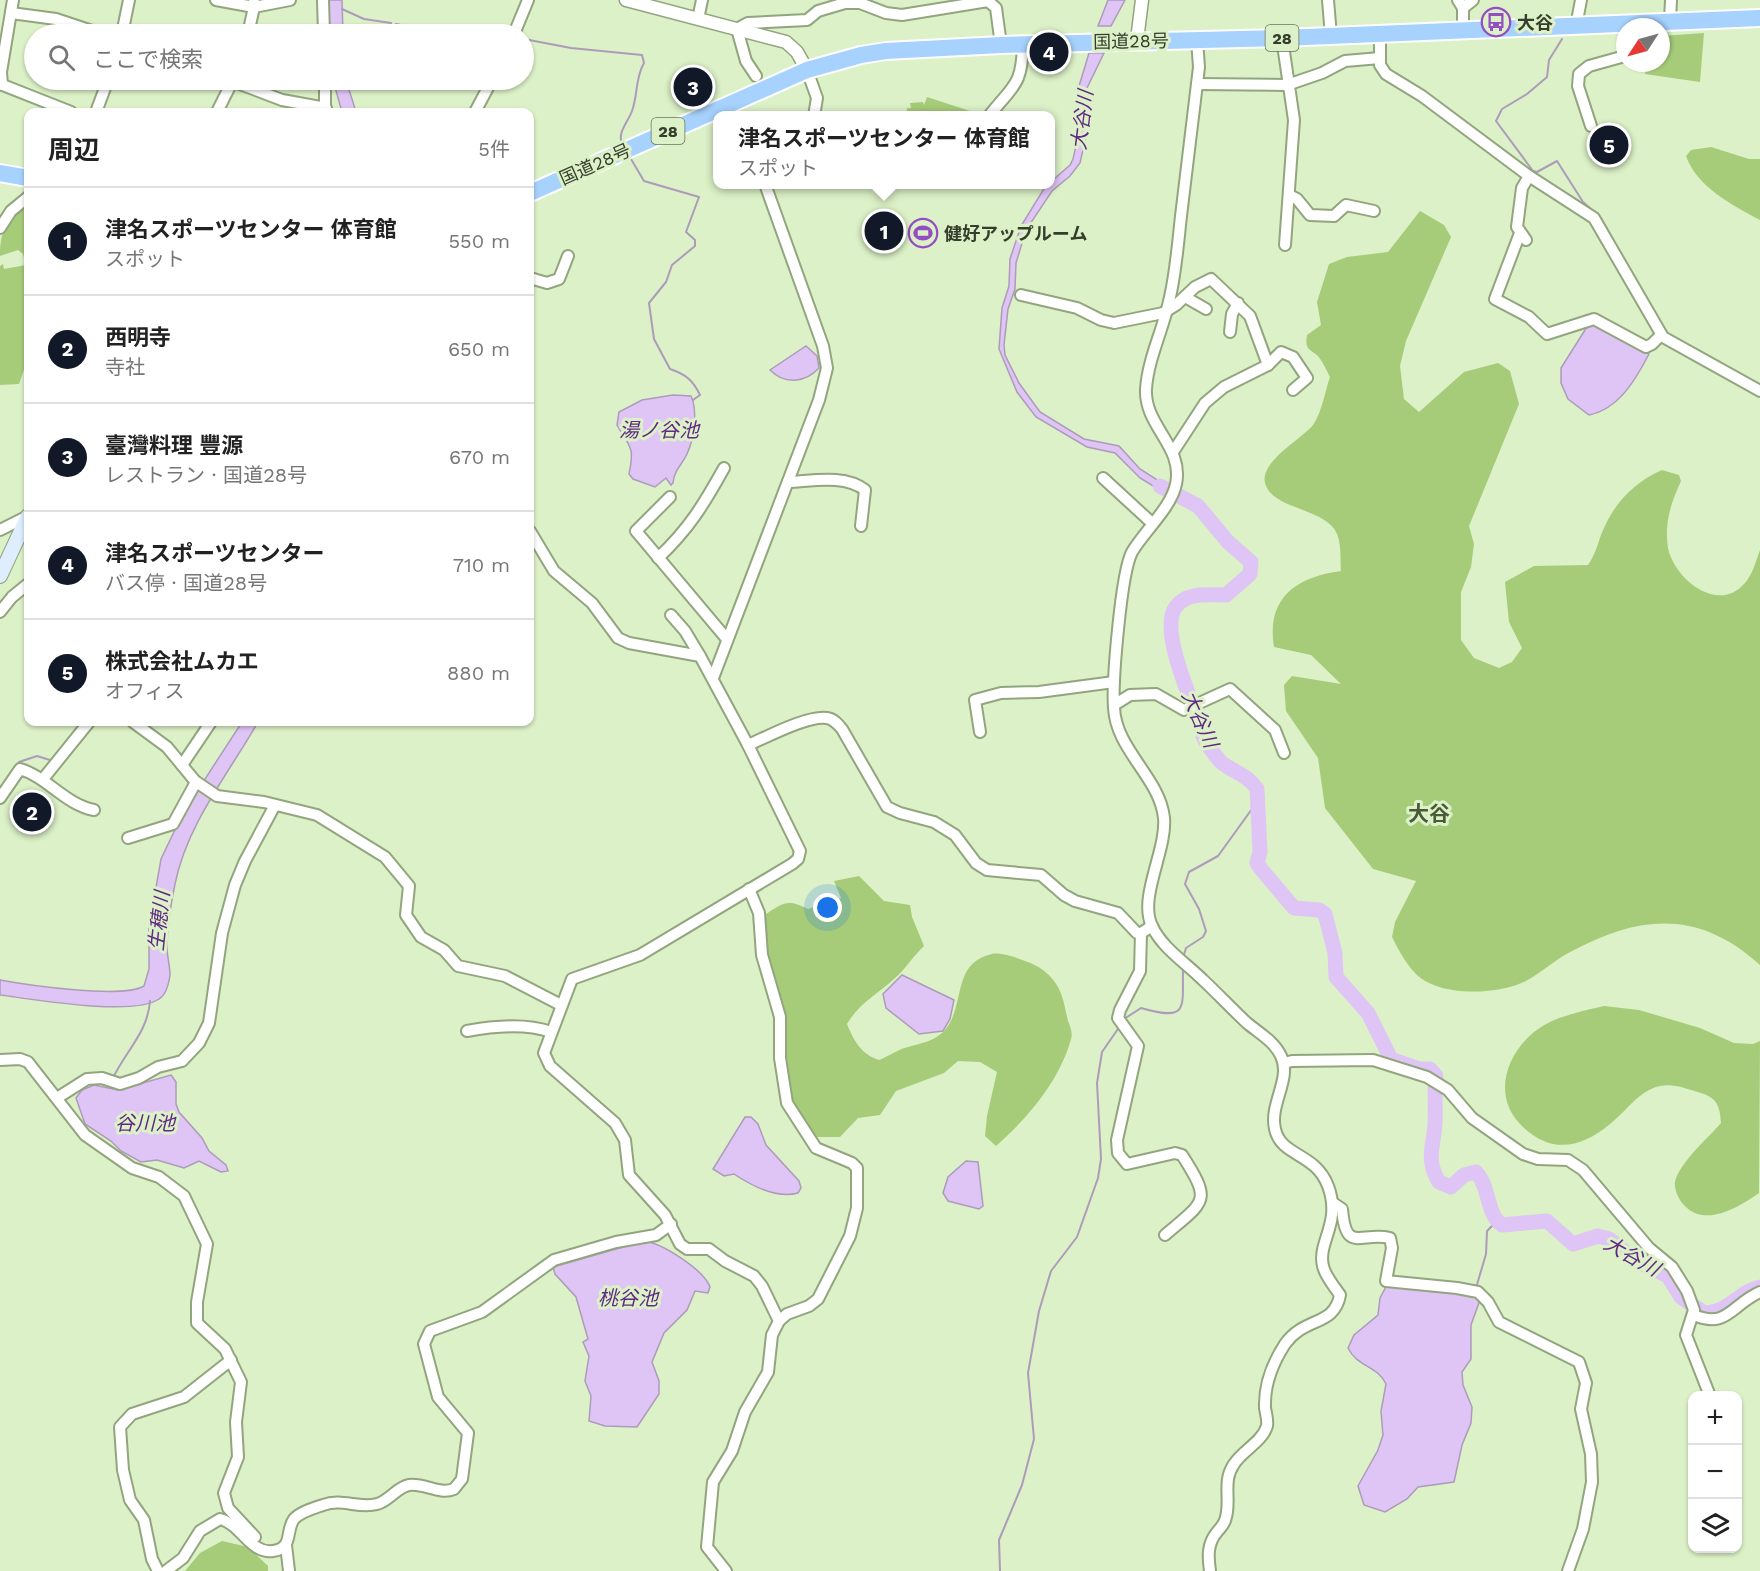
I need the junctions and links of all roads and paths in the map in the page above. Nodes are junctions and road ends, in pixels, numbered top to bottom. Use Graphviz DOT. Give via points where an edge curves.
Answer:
graph roads {
  1 [pos="13,0"];
  2 [pos="129,0"];
  3 [pos="216,0"];
  4 [pos="290,0"];
  5 [pos="323,0"];
  6 [pos="528,0"];
  7 [pos="626,0"];
  8 [pos="702,0"];
  9 [pos="1142,0"];
  10 [pos="1328,0"];
  11 [pos="1473,0"];
  12 [pos="1581,0"];
  13 [pos="1671,0"];
  14 [pos="866,3"];
  15 [pos="254,4"];
  16 [pos="1461,4"];
  17 [pos="11,14"];
  18 [pos="1760,15"];
  19 [pos="698,19"];
  20 [pos="1670,21"];
  21 [pos="71,24"];
  22 [pos="124,24"];
  23 [pos="251,24"];
  24 [pos="324,24"];
  25 [pos="518,24"];
  26 [pos="1616,25"];
  27 [pos="1576,26"];
  28 [pos="737,29"];
  29 [pos="1463,31"];
  30 [pos="1380,34"];
  31 [pos="1331,36"];
  32 [pos="1282,38"];
  33 [pos="1137,40"];
  34 [pos="1197,40"];
  35 [pos="1023,44"];
  36 [pos="1001,45"];
  37 [pos="1380,58"];
  38 [pos="1616,58"];
  39 [pos="807,70"];
  40 [pos="756,76"];
  41 [pos="1,84"];
  42 [pos="1197,84"];
  43 [pos="1287,85"];
  44 [pos="104,90"];
  45 [pos="228,90"];
  46 [pos="258,90"];
  47 [pos="325,90"];
  48 [pos="487,90"];
  49 [pos="61,108"];
  50 [pos="98,108"];
  51 [pos="219,108"];
  52 [pos="317,108"];
  53 [pos="326,108"];
  54 [pos="477,108"];
  55 [pos="715,111"];
  56 [pos="815,111"];
  57 [pos="994,111"];
  58 [pos="713,112"];
  59 [pos="1591,126"];
  60 [pos="0,173"];
  61 [pos="1529,176"];
  62 [pos="24,177"];
  63 [pos="767,189"];
  64 [pos="534,191"];
  65 [pos="1289,195"];
  66 [pos="24,200"];
  67 [pos="1374,211"];
  68 [pos="0,228"];
  69 [pos="1285,244"];
  70 [pos="568,256"];
  71 [pos="534,279"];
  72 [pos="1021,295"];
  73 [pos="1185,297"];
  74 [pos="1238,303"];
  75 [pos="1206,309"];
  76 [pos="1166,311"];
  77 [pos="1230,332"];
  78 [pos="1660,335"];
  79 [pos="1268,365"];
  80 [pos="1293,390"];
  81 [pos="1760,391"];
  82 [pos="1173,452"];
  83 [pos="724,468"];
  84 [pos="1103,477"];
  85 [pos="788,482"];
  86 [pos="670,497"];
  87 [pos="24,518"];
  88 [pos="1152,523"];
  89 [pos="24,525"];
  90 [pos="861,526"];
  91 [pos="0,530"];
  92 [pos="534,537"];
  93 [pos="658,558"];
  94 [pos="0,576"];
  95 [pos="24,587"];
  96 [pos="0,612"];
  97 [pos="671,615"];
  98 [pos="726,638"];
  99 [pos="700,656"];
  100 [pos="713,678"];
  101 [pos="1114,682"];
  102 [pos="1114,705"];
  103 [pos="86,726"];
  104 [pos="138,726"];
  105 [pos="208,726"];
  106 [pos="980,732"];
  107 [pos="748,745"];
  108 [pos="1284,753"];
  109 [pos="182,765"];
  110 [pos="43,779"];
  111 [pos="198,783"];
  112 [pos="0,798"];
  113 [pos="275,805"];
  114 [pos="94,810"];
  115 [pos="128,838"];
  116 [pos="749,889"];
  117 [pos="1152,926"];
  118 [pos="1141,933"];
  119 [pos="561,1005"];
  120 [pos="467,1031"];
  121 [pos="551,1032"];
  122 [pos="0,1060"];
  123 [pos="1284,1064"];
  124 [pos="57,1098"];
  125 [pos="1333,1203"];
  126 [pos="671,1224"];
  127 [pos="1165,1235"];
  128 [pos="1760,1292"];
  129 [pos="1694,1314"];
  130 [pos="779,1322"];
  131 [pos="231,1360"];
  132 [pos="1708,1391"];
  133 [pos="286,1545"];
  134 [pos="263,1550"];
  135 [pos="158,1571"];
  136 [pos="166,1571"];
  137 [pos="289,1571"];
  138 [pos="726,1571"];
  139 [pos="1210,1571"];
  140 [pos="1568,1571"];
  1 -- 17 [label="street"];
  2 -- 22 [label="street"];
  3 -- 15 [label="street"];
  4 -- 15 [label="street"];
  5 -- 24 [label="street"];
  6 -- 25 [label="street"];
  7 -- 19 [label="street"];
  8 -- 19 [label="street"];
  9 -- 33 [label="street"];
  10 -- 31 [label="street"];
  11 -- 16 [label="street"];
  12 -- 27 [label="street"];
  13 -- 20 [label="street"];
  14 -- 28 [label="street" via="845,3 818,10 807,20 755,22"];
  14 -- 36 [label="street" via="886,13 902,15 988,1 996,8"];
  15 -- 23 [label="street"];
  16 -- 29 [label="street"];
  17 -- 21 [label="street"];
  17 -- 41 [label="street"];
  18 -- 20 [label="highway, 国道28号 / 28"];
  19 -- 28 [label="street"];
  26 -- 27 [label="highway, 国道28号 / 28"];
  27 -- 29 [label="highway, 国道28号 / 28"];
  28 -- 39 [label="street" via="789,44"];
  28 -- 40 [label="street" via="746,60"];
  29 -- 30 [label="highway, 国道28号 / 28"];
  30 -- 31 [label="highway, 国道28号 / 28"];
  30 -- 37 [label="street"];
  31 -- 32 [label="highway, 国道28号 / 28"];
  32 -- 34 [label="highway, 国道28号 / 28"];
  32 -- 43 [label="street"];
  33 -- 34 [label="highway, 国道28号 / 28"];
  33 -- 35 [label="highway, 国道28号 / 28"];
  34 -- 42 [label="street"];
  35 -- 36 [label="highway, 国道28号 / 28"];
  35 -- 57 [label="street" via="1022,70 1016,86"];
  36 -- 39 [label="highway, 国道28号 / 28" via="886,51"];
  37 -- 43 [label="street" via="1345,61"];
  37 -- 61 [label="street" via="1386,74"];
  38 -- 59 [label="street" via="1589,66 1579,74 1578,86"];
  39 -- 55 [label="highway, 国道28号 / 28"];
  39 -- 56 [label="street" via="818,98"];
  41 -- 49 [label="street"];
  42 -- 43 [label="street"];
  42 -- 76 [label="street"];
  43 -- 65 [label="street" via="1294,120"];
  44 -- 50 [label="street"];
  45 -- 51 [label="street"];
  46 -- 52 [label="street"];
  47 -- 53 [label="street"];
  48 -- 54 [label="street"];
  58 -- 64 [label="highway, 国道28号 / 28"];
  60 -- 62 [label="highway"];
  61 -- 78 [label="street" via="1594,218"];
  61 -- 78 [label="street" via="1522,188 1517,227 1523,237 1494,299 1529,317 1547,334 1593,319 1646,347"];
  63 -- 85 [label="street" via="823,346 827,368"];
  65 -- 67 [label="street" via="1310,215 1334,216 1346,205"];
  65 -- 69 [label="street"];
  66 -- 68 [label="street"];
  70 -- 71 [label="street" via="559,279 548,283"];
  72 -- 76 [label="street" via="1077,308 1114,322"];
  73 -- 74 [label="street" via="1211,279"];
  73 -- 75 [label="street"];
  73 -- 76 [label="street"];
  74 -- 77 [label="street"];
  74 -- 79 [label="street" via="1250,316"];
  76 -- 82 [label="street" via="1146,396 1151,419"];
  78 -- 81 [label="street"];
  79 -- 80 [label="street" via="1281,352 1292,356 1307,378"];
  79 -- 82 [label="street" via="1224,387 1205,403"];
  82 -- 88 [label="street" via="1178,467 1176,487"];
  83 -- 93 [label="street" via="699,514"];
  84 -- 88 [label="street"];
  85 -- 90 [label="street" via="844,481 859,485 866,490"];
  85 -- 98 [label="street"];
  86 -- 93 [label="street" via="636,531"];
  87 -- 91 [label="street"];
  88 -- 101 [label="street" via="1128,563"];
  89 -- 94 [label="main road"];
  92 -- 99 [label="street" via="555,571 592,603 618,638"];
  93 -- 98 [label="street"];
  95 -- 96 [label="street"];
  97 -- 99 [label="street"];
  98 -- 100 [label="street"];
  99 -- 100 [label="street"];
  100 -- 107 [label="street"];
  101 -- 102 [label="street"];
  101 -- 106 [label="street" via="1001,693 975,700"];
  102 -- 108 [label="street" via="1130,695 1156,694 1179,708 1193,707 1230,689 1275,730"];
  102 -- 117 [label="street" via="1120,733 1161,802 1164,819 1149,899"];
  103 -- 110 [label="street"];
  104 -- 109 [label="street" via="167,747"];
  105 -- 109 [label="street"];
  107 -- 116 [label="street" via="800,855 792,864"];
  107 -- 118 [label="street" via="810,720 833,720 887,807 934,822 955,835 976,863 987,870 1041,875 1064,895 1118,913 1134,931"];
  109 -- 111 [label="street"];
  110 -- 112 [label="street" via="18,769"];
  110 -- 114 [label="street" via="78,805"];
  111 -- 113 [label="street" via="228,799"];
  111 -- 115 [label="street" via="173,824"];
  113 -- 119 [label="street" via="317,815 385,857 409,886 406,910 411,925 456,964 505,976"];
  113 -- 124 [label="street" via="236,885 222,933 212,1011 204,1035 192,1052 182,1061 120,1084 87,1079"];
  116 -- 119 [label="street" via="640,954 575,977 566,988"];
  116 -- 130 [label="street" via="759,913 762,955 780,1017 780,1058 787,1103 813,1145 852,1163 858,1179 857,1208 850,1236 821,1295 815,1303 787,1314"];
  117 -- 118 [label="street"];
  117 -- 123 [label="street" via="1183,961 1277,1047"];
  118 -- 127 [label="street" via="1140,971 1120,1010 1121,1023 1138,1046 1117,1140 1118,1154 1127,1164 1175,1153 1182,1155 1201,1185 1202,1198 1193,1212"];
  119 -- 121 [label="street"];
  120 -- 121 [label="street" via="528,1027"];
  121 -- 126 [label="street" via="544,1050 546,1062 615,1123 625,1140 629,1175"];
  122 -- 124 [label="street" via="28,1062"];
  123 -- 125 [label="street" via="1275,1133 1283,1145 1319,1168"];
  123 -- 129 [label="street" via="1373,1060 1427,1077 1440,1083 1472,1118 1523,1154 1568,1160 1583,1170 1649,1248 1676,1272"];
  124 -- 131 [label="street" via="88,1137 136,1170 159,1177 184,1196 207,1244 197,1323 225,1349"];
  125 -- 139 [label="street" via="1322,1256 1323,1267 1340,1295 1338,1305 1330,1316 1299,1328 1268,1376 1267,1424 1262,1436 1233,1464 1225,1488 1226,1517 1208,1554"];
  125 -- 140 [label="street" via="1340,1206 1344,1229 1351,1236 1390,1238 1386,1281 1478,1292 1499,1322 1579,1362 1586,1383 1581,1410 1591,1454 1592,1482 1583,1529"];
  126 -- 130 [label="street" via="682,1246 709,1249 754,1276"];
  126 -- 133 [label="street" via="656,1235 554,1260 482,1312 430,1331 424,1344 438,1396 468,1433 460,1483 447,1491 409,1485 375,1505 339,1501 321,1506 296,1517"];
  128 -- 129 [label="street" via="1710,1322"];
  129 -- 132 [label="street" via="1686,1335"];
  130 -- 138 [label="street" via="772,1335 768,1372 745,1412 732,1451 717,1473 711,1491 707,1547"];
  131 -- 134 [label="street" via="242,1385 236,1422 238,1457 225,1485 225,1497 228,1508 244,1522"];
  131 -- 135 [label="street" via="184,1397 132,1414 120,1427 130,1500 144,1520"];
  133 -- 134 [label="street" via="273,1551"];
  133 -- 137 [label="street"];
  134 -- 136 [label="street" via="220,1519 200,1531 186,1555"];
}
